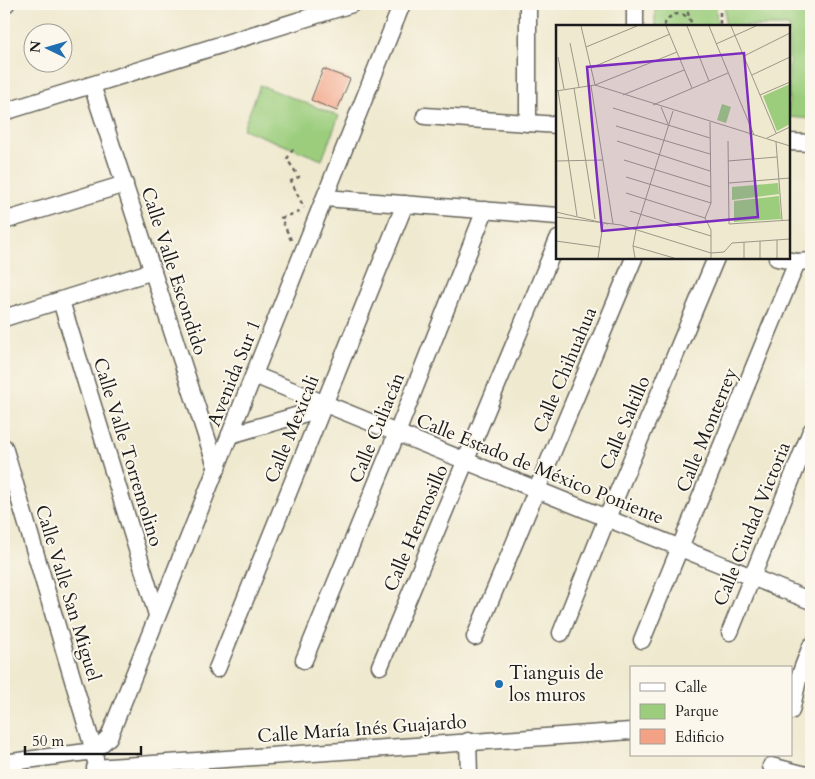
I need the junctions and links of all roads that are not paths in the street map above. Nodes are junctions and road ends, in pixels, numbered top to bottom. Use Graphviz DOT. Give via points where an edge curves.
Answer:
graph roads {
  1 [pos="352,4"];
  2 [pos="402,4"];
  3 [pos="528,4"];
  4 [pos="635,4"];
  5 [pos="635,25"];
  6 [pos="92,85"];
  7 [pos="4,112"];
  8 [pos="426,116"];
  9 [pos="528,123"];
  10 [pos="556,125"];
  11 [pos="790,142"];
  12 [pos="811,143"];
  13 [pos="125,184"];
  14 [pos="325,198"];
  15 [pos="405,204"];
  16 [pos="485,210"];
  17 [pos="556,216"];
  18 [pos="4,221"];
  19 [pos="556,244"];
  20 [pos="634,259"];
  21 [pos="716,259"];
  22 [pos="784,259"];
  23 [pos="804,262"];
  24 [pos="153,270"];
  25 [pos="61,301"];
  26 [pos="4,318"];
  27 [pos="254,375"];
  28 [pos="324,403"];
  29 [pos="811,431"];
  30 [pos="398,433"];
  31 [pos="230,436"];
  32 [pos="4,447"];
  33 [pos="466,460"];
  34 [pos="217,469"];
  35 [pos="536,489"];
  36 [pos="607,518"];
  37 [pos="680,548"];
  38 [pos="752,577"];
  39 [pos="811,601"];
  40 [pos="157,615"];
  41 [pos="730,632"];
  42 [pos="560,633"];
  43 [pos="475,637"];
  44 [pos="642,640"];
  45 [pos="811,646"];
  46 [pos="304,660"];
  47 [pos="380,666"];
  48 [pos="217,669"];
  49 [pos="792,707"];
  50 [pos="630,731"];
  51 [pos="468,741"];
  52 [pos="94,751"];
  53 [pos="5,760"];
  54 [pos="772,765"];
  55 [pos="788,767"];
  56 [pos="95,771"];
  57 [pos="469,775"];
  58 [pos="806,775"];
  1 -- 6 [label="street"];
  2 -- 14 [label="street, Avenida Sur 1"];
  3 -- 9 [label="street"];
  4 -- 5 [label="street"];
  6 -- 7 [label="street"];
  6 -- 13 [label="street, Calle Valle Escondido"];
  8 -- 9 [label="street"];
  9 -- 10 [label="street"];
  11 -- 12 [label="street"];
  13 -- 18 [label="street"];
  13 -- 24 [label="street, Calle Valle Escondido"];
  14 -- 15 [label="street"];
  14 -- 27 [label="street, Avenida Sur 1"];
  15 -- 16 [label="street"];
  15 -- 28 [label="street, Calle Mexicali"];
  16 -- 17 [label="street"];
  16 -- 30 [label="street, Calle Culiacán"];
  19 -- 33 [label="street, Calle Hermosillo"];
  20 -- 35 [label="street, Calle Chihuahua"];
  21 -- 36 [label="street, Calle Saltillo"];
  22 -- 23 [label="street"];
  23 -- 37 [label="street, Calle Monterrey"];
  24 -- 25 [label="street"];
  24 -- 34 [label="street, Calle Valle Escondido"];
  25 -- 26 [label="street"];
  25 -- 40 [label="street, Calle Valle Torremolino"];
  27 -- 28 [label="street, Calle Estado de México Poniente"];
  27 -- 31 [label="street, Avenida Sur 1"];
  28 -- 30 [label="street, Calle Estado de México Poniente"];
  28 -- 31 [label="street" via="306,413"];
  28 -- 48 [label="street, Calle Mexicali"];
  29 -- 38 [label="street, Calle Ciudad Victoria"];
  30 -- 33 [label="street, Calle Estado de México Poniente"];
  30 -- 46 [label="street, Calle Culiacán"];
  31 -- 34 [label="street, Avenida Sur 1"];
  32 -- 52 [label="street, Calle Valle San Miguel"];
  33 -- 35 [label="street, Calle Estado de México Poniente"];
  33 -- 47 [label="street, Calle Hermosillo"];
  34 -- 40 [label="street, Avenida Sur 1"];
  35 -- 36 [label="street, Calle Estado de México Poniente"];
  35 -- 43 [label="street, Calle Chihuahua"];
  36 -- 37 [label="street, Calle Estado de México Poniente"];
  36 -- 42 [label="street, Calle Saltillo"];
  37 -- 38 [label="street, Calle Estado de México Poniente"];
  37 -- 44 [label="street, Calle Monterrey"];
  38 -- 39 [label="street, Calle Estado de México Poniente"];
  38 -- 41 [label="street, Calle Ciudad Victoria"];
  40 -- 52 [label="street, Avenida Sur 1" via="109,738"];
  45 -- 49 [label="street"];
  50 -- 51 [label="street, Calle María Inés Guajardo"];
  51 -- 56 [label="street, Calle María Inés Guajardo"];
  51 -- 57 [label="street"];
  52 -- 53 [label="street"];
  52 -- 56 [label="street, Calle Valle San Miguel"];
  54 -- 55 [label="street"];
  55 -- 58 [label="street"];
}
